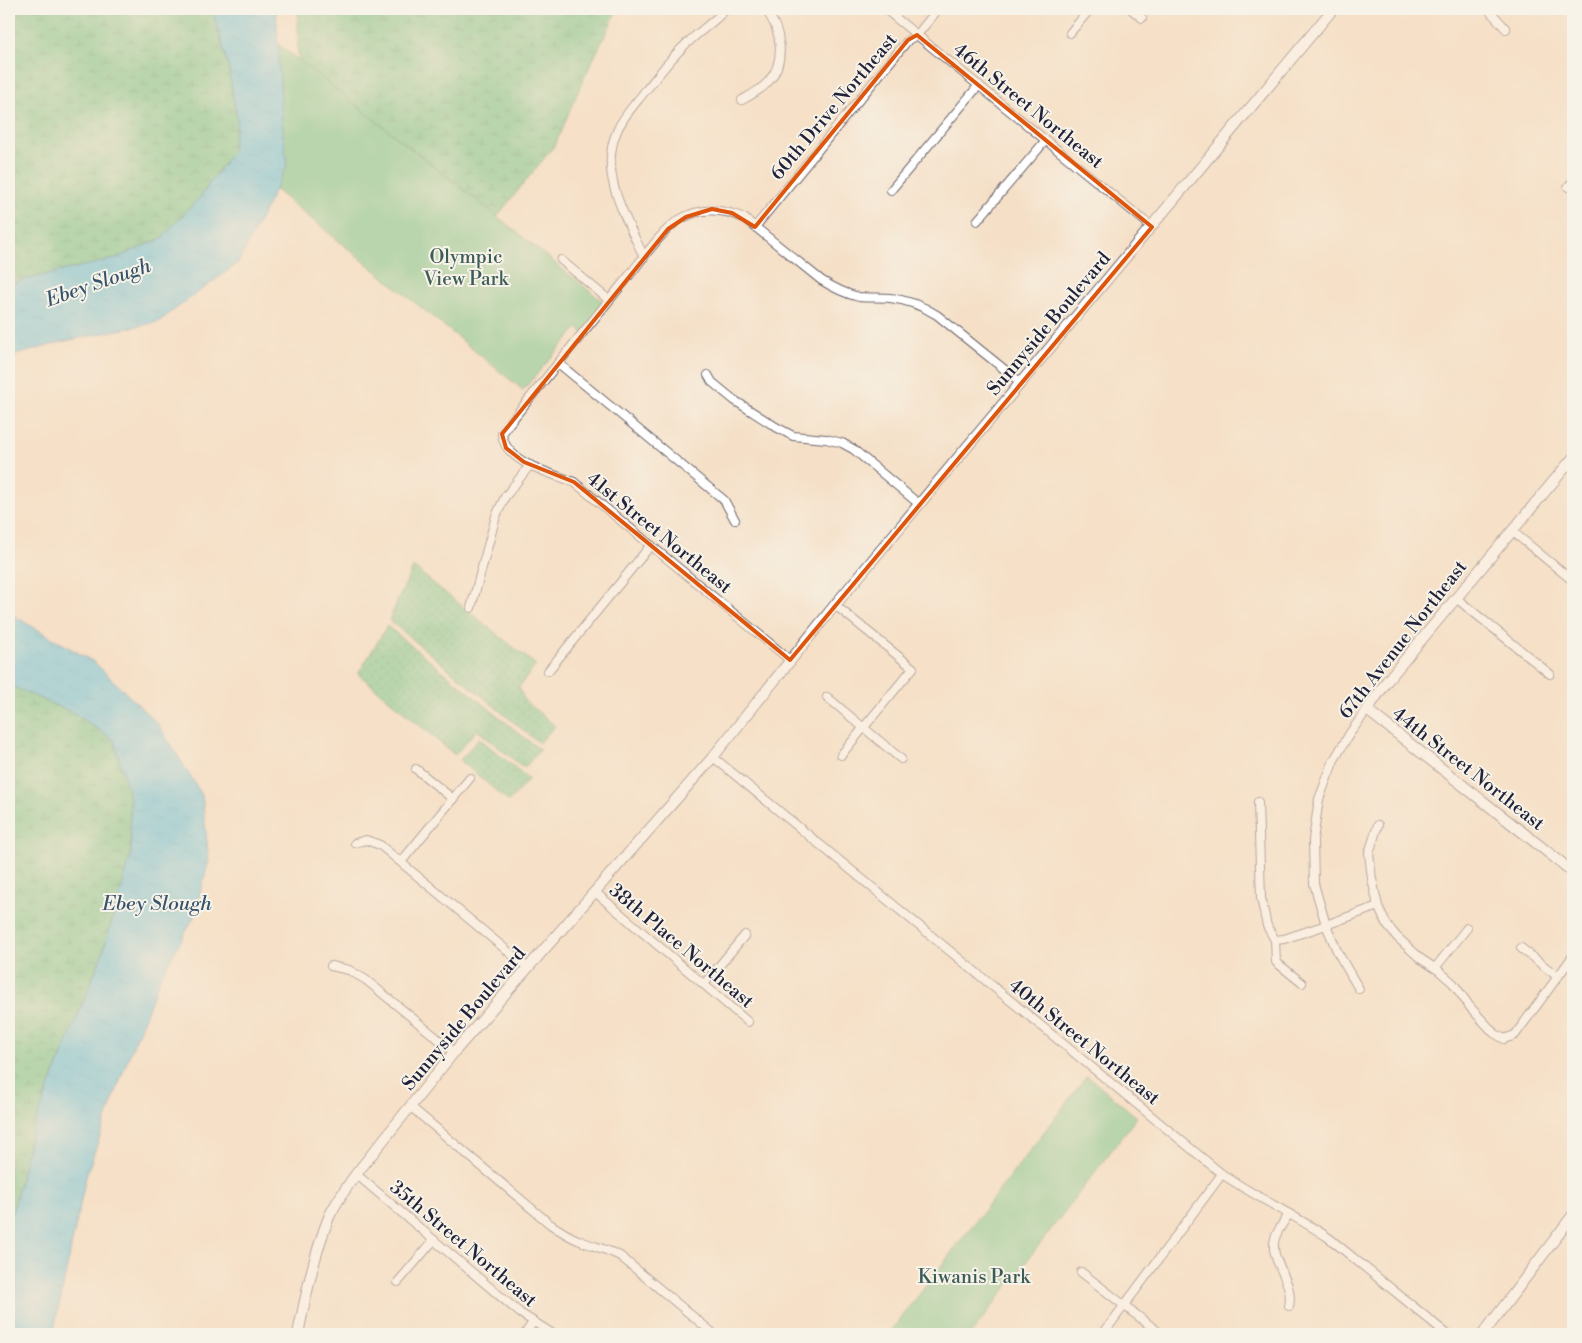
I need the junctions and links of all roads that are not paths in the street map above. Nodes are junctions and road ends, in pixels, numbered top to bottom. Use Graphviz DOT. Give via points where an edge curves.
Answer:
graph roads {
  1 [pos="726,9"];
  2 [pos="765,9"];
  3 [pos="885,9"];
  4 [pos="938,9"];
  5 [pos="1090,9"];
  6 [pos="1131,9"];
  7 [pos="1333,9"];
  8 [pos="1488,9"];
  9 [pos="1142,18"];
  10 [pos="1506,29"];
  11 [pos="1070,33"];
  12 [pos="917,35"];
  13 [pos="978,85"];
  14 [pos="742,100"];
  15 [pos="1046,140"];
  16 [pos="891,190"];
  17 [pos="976,221"];
  18 [pos="755,227"];
  19 [pos="1152,227"];
  20 [pos="644,257"];
  21 [pos="561,260"];
  22 [pos="609,300"];
  23 [pos="558,363"];
  24 [pos="708,375"];
  25 [pos="1020,382"];
  26 [pos="1573,458"];
  27 [pos="530,465"];
  28 [pos="919,504"];
  29 [pos="735,520"];
  30 [pos="1512,531"];
  31 [pos="650,545"];
  32 [pos="1573,581"];
  33 [pos="1456,598"];
  34 [pos="835,605"];
  35 [pos="471,608"];
  36 [pos="790,660"];
  37 [pos="548,671"];
  38 [pos="1550,674"];
  39 [pos="827,697"];
  40 [pos="1367,710"];
  41 [pos="863,728"];
  42 [pos="841,755"];
  43 [pos="713,757"];
  44 [pos="901,759"];
  45 [pos="416,769"];
  46 [pos="470,778"];
  47 [pos="453,799"];
  48 [pos="1258,802"];
  49 [pos="1378,825"];
  50 [pos="356,842"];
  51 [pos="401,862"];
  52 [pos="1573,872"];
  53 [pos="595,892"];
  54 [pos="1378,906"];
  55 [pos="1326,925"];
  56 [pos="1467,928"];
  57 [pos="745,936"];
  58 [pos="1275,940"];
  59 [pos="1521,948"];
  60 [pos="1573,956"];
  61 [pos="332,966"];
  62 [pos="528,968"];
  63 [pos="1435,968"];
  64 [pos="1558,977"];
  65 [pos="704,984"];
  66 [pos="1302,984"];
  67 [pos="1359,989"];
  68 [pos="748,1022"];
  69 [pos="454,1052"];
  70 [pos="411,1107"];
  71 [pos="356,1174"];
  72 [pos="1222,1174"];
  73 [pos="1289,1214"];
  74 [pos="1573,1215"];
  75 [pos="434,1240"];
  76 [pos="1081,1272"];
  77 [pos="398,1282"];
  78 [pos="1124,1306"];
  79 [pos="1289,1306"];
  80 [pos="533,1322"];
  81 [pos="298,1334"];
  82 [pos="525,1334"];
  83 [pos="553,1334"];
  84 [pos="714,1334"];
  85 [pos="1103,1334"];
  86 [pos="1161,1334"];
  87 [pos="1447,1334"];
  88 [pos="1483,1334"];
  1 -- 20 [label="street" via="681,49 623,119 613,141 610,165 613,186"];
  2 -- 14 [label="street" via="779,37 778,63 767,83"];
  3 -- 12 [label="street, 46th Street Northeast"];
  4 -- 12 [label="street, 60th Drive Northeast"];
  5 -- 11 [label="street"];
  6 -- 9 [label="street"];
  7 -- 19 [label="street, Sunnyside Boulevard"];
  8 -- 10 [label="street"];
  12 -- 13 [label="street, 46th Street Northeast"];
  12 -- 18 [label="street, 60th Drive Northeast" via="908,40"];
  13 -- 15 [label="street, 46th Street Northeast"];
  13 -- 16 [label="street"];
  15 -- 17 [label="street"];
  15 -- 19 [label="street, 46th Street Northeast"];
  18 -- 20 [label="street" via="732,213 712,209 699,211 677,221"];
  18 -- 25 [label="street" via="832,287 858,297 910,302 937,314"];
  19 -- 25 [label="street, Sunnyside Boulevard"];
  20 -- 22 [label="street"];
  21 -- 22 [label="street"];
  22 -- 23 [label="street"];
  23 -- 27 [label="street, 41st Street Northeast" via="502,434 506,448"];
  23 -- 29 [label="street" via="724,500"];
  24 -- 28 [label="street" via="734,400 793,436 826,439 853,449"];
  25 -- 28 [label="street, Sunnyside Boulevard"];
  26 -- 30 [label="street, 67th Avenue Northeast"];
  27 -- 31 [label="street, 41st Street Northeast" via="574,482"];
  27 -- 35 [label="street" via="505,496 496,516"];
  28 -- 34 [label="street, Sunnyside Boulevard"];
  30 -- 32 [label="street"];
  30 -- 33 [label="street, 67th Avenue Northeast"];
  31 -- 36 [label="street, 41st Street Northeast"];
  31 -- 37 [label="street"];
  33 -- 38 [label="street"];
  33 -- 40 [label="street, 67th Avenue Northeast"];
  34 -- 36 [label="street, Sunnyside Boulevard"];
  34 -- 41 [label="street" via="912,668"];
  36 -- 43 [label="street, Sunnyside Boulevard"];
  39 -- 41 [label="street"];
  40 -- 52 [label="street, 44th Street Northeast"];
  40 -- 55 [label="street, 67th Avenue Northeast" via="1334,760 1319,799 1313,840 1314,884"];
  41 -- 42 [label="street"];
  41 -- 44 [label="street"];
  43 -- 53 [label="street, Sunnyside Boulevard"];
  43 -- 72 [label="street, 40th Street Northeast"];
  45 -- 47 [label="street"];
  46 -- 47 [label="street"];
  47 -- 51 [label="street"];
  48 -- 58 [label="street" via="1261,898 1267,926"];
  49 -- 54 [label="street" via="1369,853"];
  50 -- 51 [label="street" via="366,840 380,845"];
  51 -- 62 [label="street"];
  53 -- 62 [label="street, Sunnyside Boulevard"];
  53 -- 65 [label="street, 38th Place Northeast"];
  54 -- 55 [label="street"];
  54 -- 63 [label="street" via="1397,937"];
  55 -- 58 [label="street"];
  55 -- 67 [label="street, 67th Avenue Northeast" via="1338,954"];
  56 -- 63 [label="street"];
  57 -- 65 [label="street"];
  58 -- 66 [label="street" via="1276,962"];
  59 -- 64 [label="street"];
  60 -- 64 [label="street"];
  61 -- 69 [label="street" via="349,970 366,980"];
  62 -- 69 [label="street, Sunnyside Boulevard"];
  63 -- 64 [label="street" via="1453,982 1470,1007 1504,1039 1515,1035"];
  65 -- 68 [label="street, 38th Place Northeast"];
  69 -- 70 [label="street, Sunnyside Boulevard"];
  70 -- 71 [label="street, Sunnyside Boulevard"];
  70 -- 84 [label="street" via="550,1224 578,1240 620,1256"];
  71 -- 75 [label="street, 35th Street Northeast"];
  71 -- 81 [label="street, Sunnyside Boulevard" via="329,1217 314,1261"];
  72 -- 73 [label="street, 40th Street Northeast"];
  72 -- 78 [label="street"];
  73 -- 79 [label="street" via="1274,1244 1275,1255 1290,1291"];
  73 -- 87 [label="street, 40th Street Northeast" via="1329,1238"];
  74 -- 88 [label="street"];
  75 -- 77 [label="street"];
  75 -- 80 [label="street, 35th Street Northeast"];
  76 -- 78 [label="street"];
  78 -- 85 [label="street"];
  78 -- 86 [label="street"];
  80 -- 82 [label="street"];
  80 -- 83 [label="street, 35th Street Northeast"];
}
